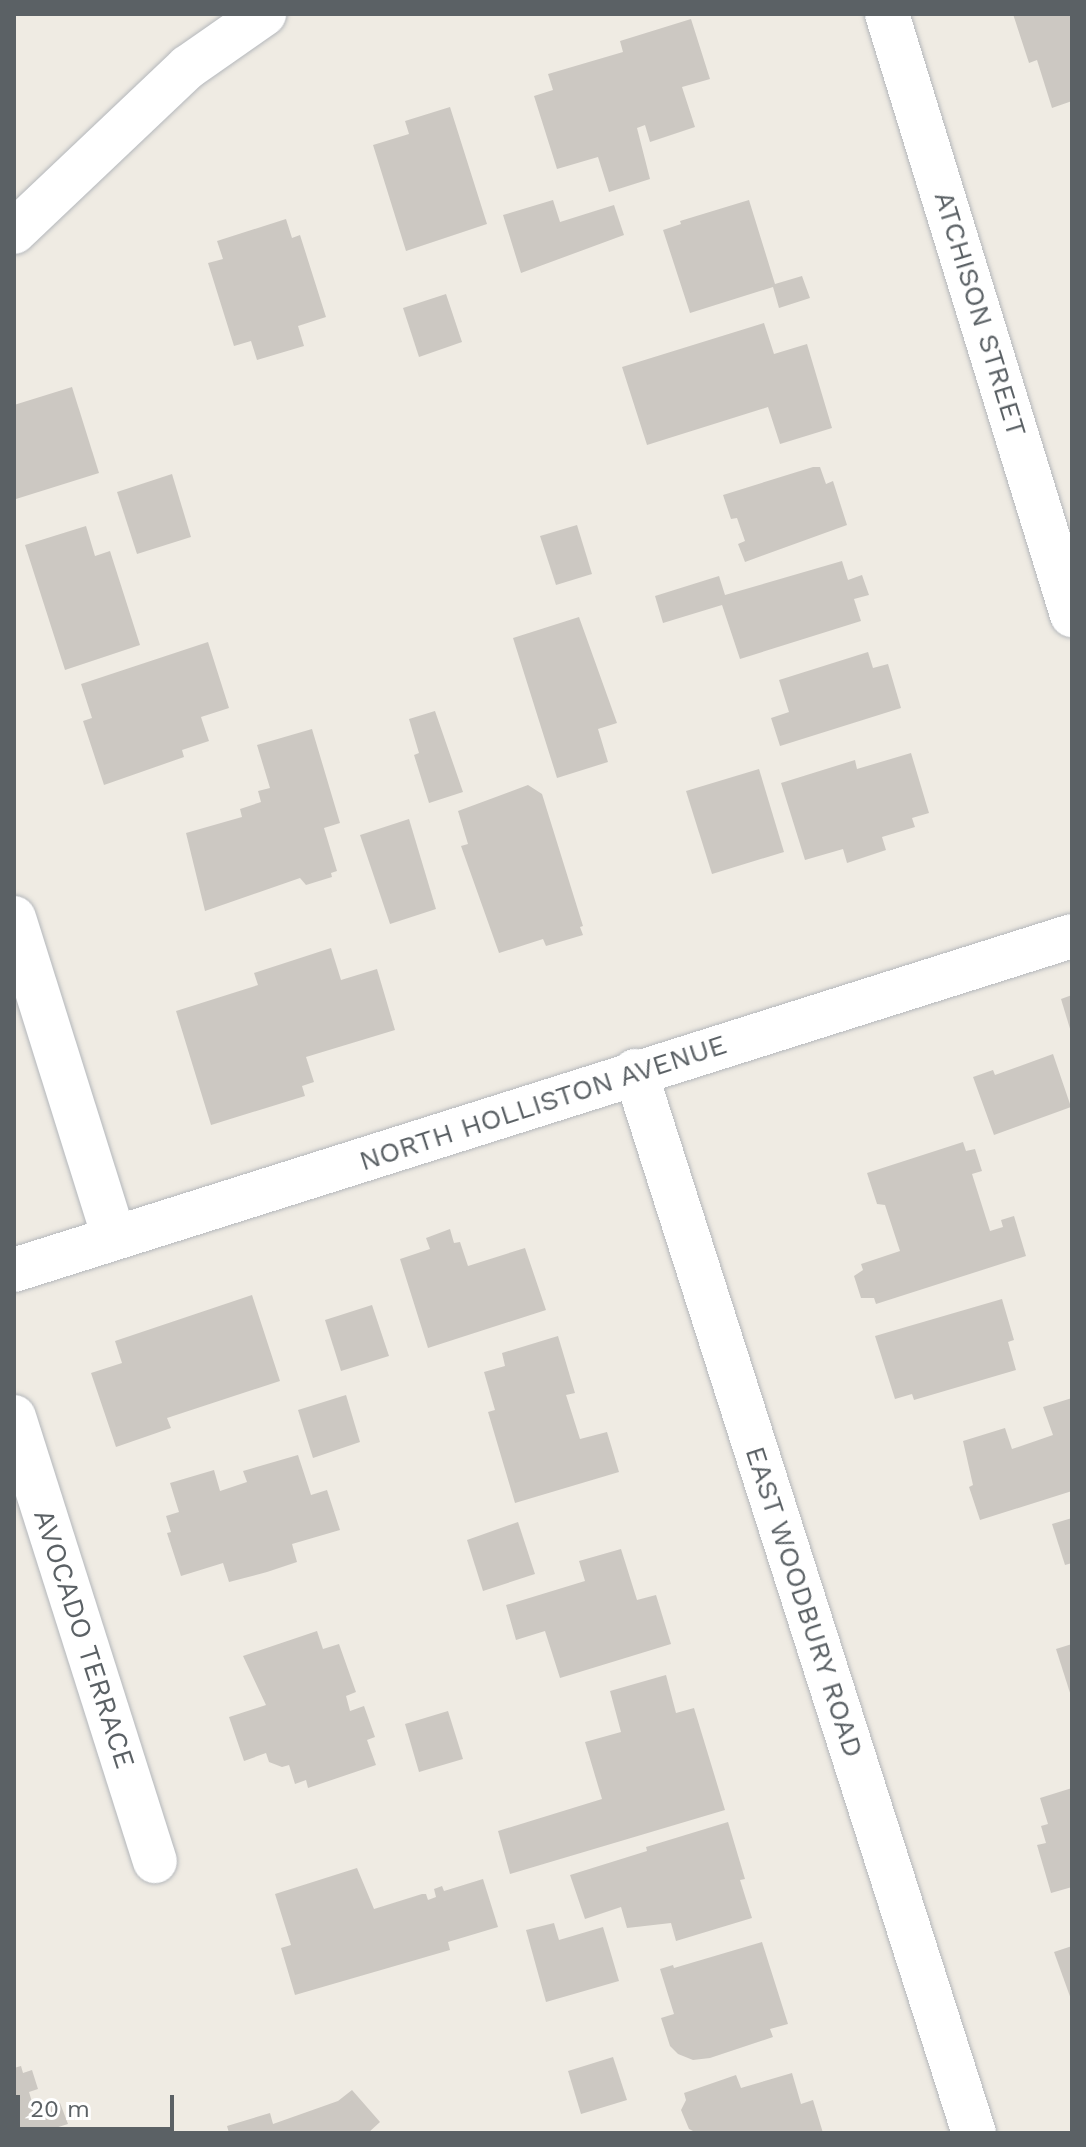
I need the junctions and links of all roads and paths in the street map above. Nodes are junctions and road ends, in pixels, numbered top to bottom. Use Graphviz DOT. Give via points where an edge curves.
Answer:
graph roads {
  1 [pos="264,14"];
  2 [pos="887,14"];
  3 [pos="14,232"];
  4 [pos="1072,615"];
  5 [pos="14,918"];
  6 [pos="1072,936"];
  7 [pos="635,1071"];
  8 [pos="114,1238"];
  9 [pos="14,1270"];
  10 [pos="14,1417"];
  11 [pos="155,1861"];
  12 [pos="974,2133"];
  1 -- 3 [label="street" via="188,67"];
  2 -- 4 [label="street, ATCHISON STREET"];
  5 -- 8 [label="street"];
  6 -- 7 [label="street, NORTH HOLLISTON AVENUE"];
  7 -- 8 [label="street, NORTH HOLLISTON AVENUE"];
  7 -- 12 [label="street, EAST WOODBURY ROAD"];
  8 -- 9 [label="street, NORTH HOLLISTON AVENUE"];
  10 -- 11 [label="street, AVOCADO TERRACE"];
}
